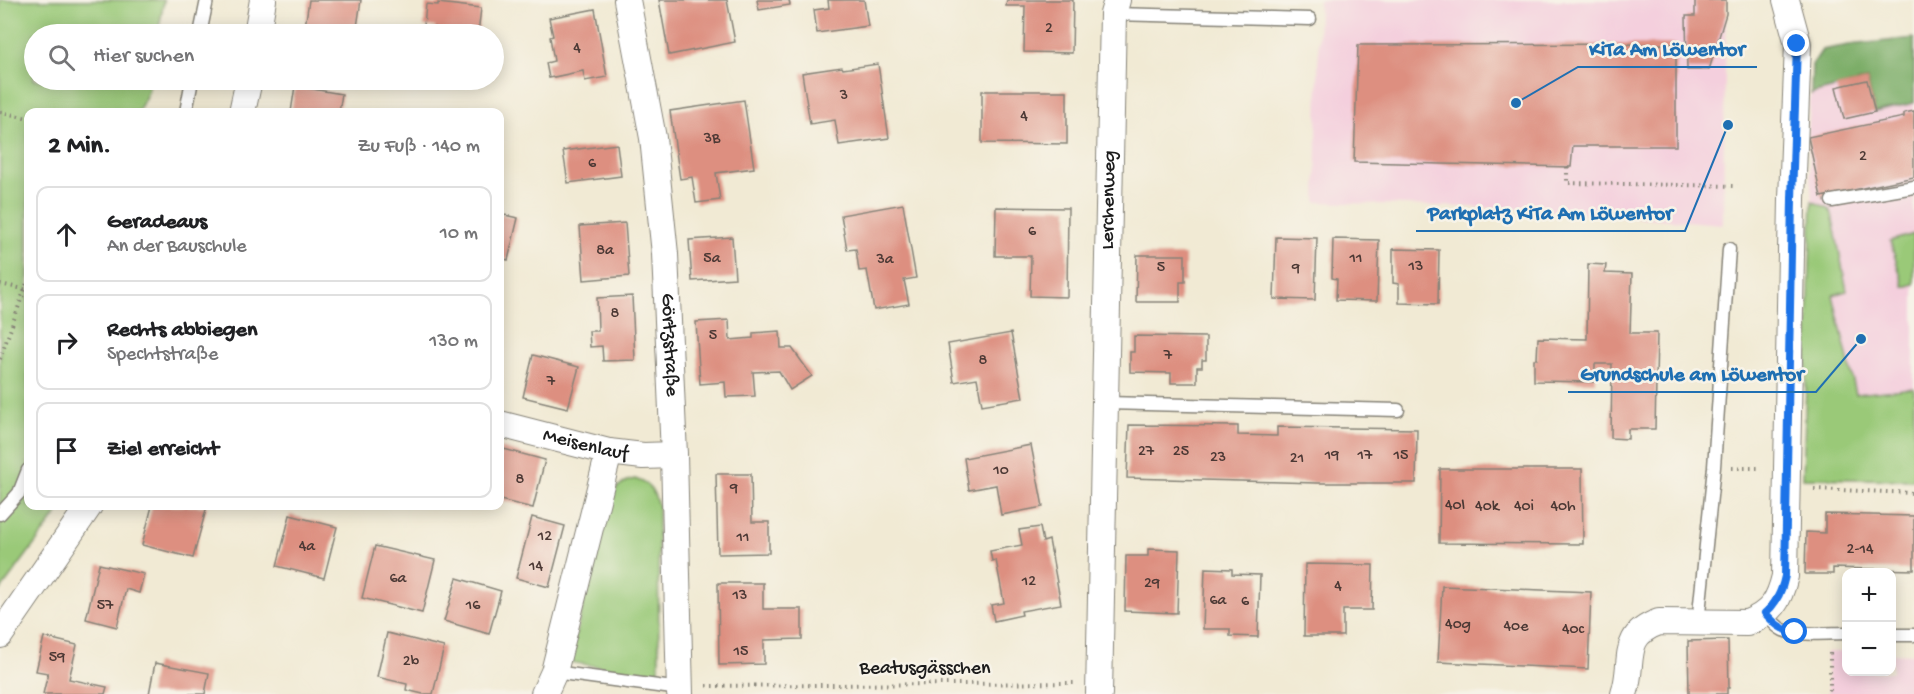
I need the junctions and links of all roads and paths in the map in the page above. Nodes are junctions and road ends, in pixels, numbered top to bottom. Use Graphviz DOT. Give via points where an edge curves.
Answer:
graph roads {
  1 [pos="207,0"];
  2 [pos="263,0"];
  3 [pos="627,0"];
  4 [pos="1786,0"];
  5 [pos="1115,7"];
  6 [pos="1310,19"];
  7 [pos="202,24"];
  8 [pos="259,24"];
  9 [pos="190,90"];
  10 [pos="247,90"];
  11 [pos="187,108"];
  12 [pos="243,108"];
  13 [pos="0,112"];
  14 [pos="24,117"];
  15 [pos="1567,167"];
  16 [pos="1737,186"];
  17 [pos="1914,187"];
  18 [pos="1832,201"];
  19 [pos="1730,249"];
  20 [pos="0,284"];
  21 [pos="24,289"];
  22 [pos="24,298"];
  23 [pos="0,359"];
  24 [pos="1106,403"];
  25 [pos="1398,410"];
  26 [pos="504,425"];
  27 [pos="609,452"];
  28 [pos="674,455"];
  29 [pos="1714,467"];
  30 [pos="1786,478"];
  31 [pos="24,482"];
  32 [pos="1914,493"];
  33 [pos="86,510"];
  34 [pos="0,514"];
  35 [pos="1765,613"];
  36 [pos="1698,623"];
  37 [pos="1830,633"];
  38 [pos="1842,633"];
  39 [pos="0,635"];
  40 [pos="1896,635"];
  41 [pos="1914,635"];
  42 [pos="549,683"];
  43 [pos="1099,688"];
  44 [pos="680,691"];
  45 [pos="1624,694"];
  46 [pos="1830,694"];
  1 -- 7 [label="lane"];
  2 -- 8 [label="street"];
  3 -- 28 [label="street, Görtzstraße" via="653,138 664,242"];
  4 -- 30 [label="street" via="1797,44"];
  5 -- 6 [label="lane"];
  5 -- 24 [label="street, Lerchenweg"];
  9 -- 11 [label="lane"];
  10 -- 12 [label="street"];
  13 -- 14 [label="path"];
  15 -- 16 [label="path" via="1567,183"];
  17 -- 18 [label="lane"];
  19 -- 29 [label="lane"];
  20 -- 21 [label="path"];
  22 -- 23 [label="path"];
  24 -- 25 [label="lane"];
  24 -- 43 [label="street, Lerchenweg"];
  26 -- 27 [label="street, Meisenlauf"];
  27 -- 28 [label="street, Meisenlauf"];
  27 -- 42 [label="street"];
  28 -- 44 [label="street, Görtzstraße"];
  29 -- 30 [label="path"];
  29 -- 36 [label="lane"];
  30 -- 32 [label="path"];
  30 -- 35 [label="street" via="1785,576 1779,597"];
  31 -- 34 [label="lane" via="20,493"];
  33 -- 39 [label="street"];
  35 -- 36 [label="street" via="1747,623"];
  35 -- 37 [label="lane" via="1783,630"];
  36 -- 45 [label="street" via="1659,622 1636,634"];
  37 -- 38 [label="lane"];
  37 -- 46 [label="path"];
  40 -- 41 [label="lane"];
  42 -- 44 [label="lane"];
  43 -- 44 [label="path, Beatusgässchen" via="709,686"];
}
